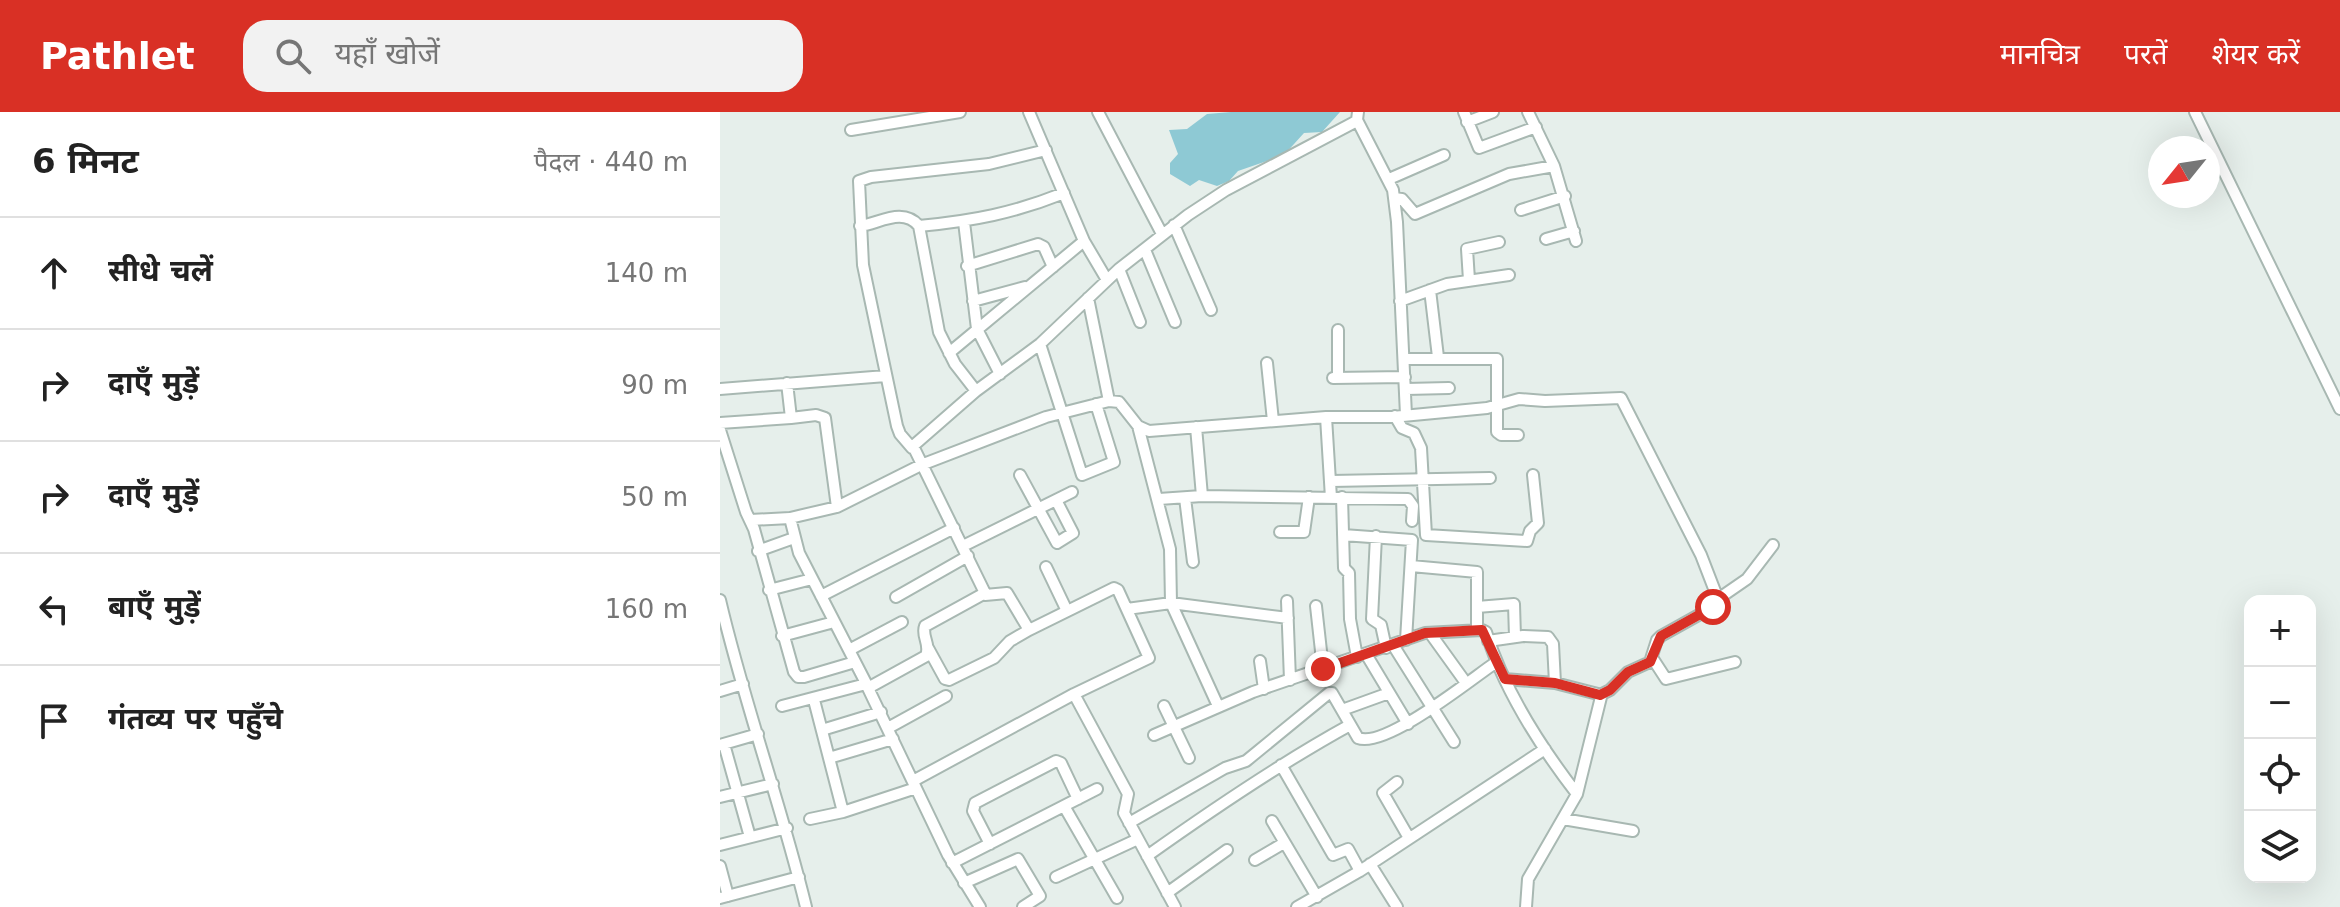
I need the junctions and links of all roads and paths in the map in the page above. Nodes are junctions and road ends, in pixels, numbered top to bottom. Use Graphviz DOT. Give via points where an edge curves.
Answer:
graph roads {
  1 [pos="960,112"];
  2 [pos="1029,112"];
  3 [pos="1098,112"];
  4 [pos="1493,112"];
  5 [pos="1528,112"];
  6 [pos="2195,112"];
  7 [pos="1357,116"];
  8 [pos="1465,117"];
  9 [pos="1536,127"];
  10 [pos="851,130"];
  11 [pos="1046,150"];
  12 [pos="1444,155"];
  13 [pos="1554,166"];
  14 [pos="1389,179"];
  15 [pos="1064,193"];
  16 [pos="1565,196"];
  17 [pos="1394,198"];
  18 [pos="1521,210"];
  19 [pos="964,222"];
  20 [pos="1174,225"];
  21 [pos="860,226"];
  22 [pos="919,226"];
  23 [pos="1162,234"];
  24 [pos="1546,239"];
  25 [pos="1084,241"];
  26 [pos="1499,242"];
  27 [pos="1145,250"];
  28 [pos="967,266"];
  29 [pos="1053,267"];
  30 [pos="1119,269"];
  31 [pos="1509,275"];
  32 [pos="1107,280"];
  33 [pos="1469,280"];
  34 [pos="1031,286"];
  35 [pos="1430,290"];
  36 [pos="1088,298"];
  37 [pos="973,301"];
  38 [pos="1400,301"];
  39 [pos="1211,310"];
  40 [pos="1140,322"];
  41 [pos="1175,322"];
  42 [pos="977,329"];
  43 [pos="1338,330"];
  44 [pos="1040,344"];
  45 [pos="949,353"];
  46 [pos="1438,357"];
  47 [pos="1405,359"];
  48 [pos="1267,363"];
  49 [pos="1000,374"];
  50 [pos="886,376"];
  51 [pos="1405,377"];
  52 [pos="787,383"];
  53 [pos="1449,388"];
  54 [pos="720,389"];
  55 [pos="1406,389"];
  56 [pos="976,391"];
  57 [pos="1109,401"];
  58 [pos="1096,404"];
  59 [pos="1496,405"];
  60 [pos="2340,408"];
  61 [pos="1062,412"];
  62 [pos="1400,416"];
  63 [pos="1326,417"];
  64 [pos="791,418"];
  65 [pos="1273,421"];
  66 [pos="720,423"];
  67 [pos="1138,426"];
  68 [pos="1196,427"];
  69 [pos="720,430"];
  70 [pos="1518,435"];
  71 [pos="912,448"];
  72 [pos="921,465"];
  73 [pos="1020,475"];
  74 [pos="1533,475"];
  75 [pos="1490,478"];
  76 [pos="1423,480"];
  77 [pos="1331,481"];
  78 [pos="1072,492"];
  79 [pos="1202,496"];
  80 [pos="1309,497"];
  81 [pos="1185,498"];
  82 [pos="1336,498"];
  83 [pos="1159,499"];
  84 [pos="1056,500"];
  85 [pos="837,507"];
  86 [pos="1038,509"];
  87 [pos="790,518"];
  88 [pos="750,520"];
  89 [pos="1412,521"];
  90 [pos="954,528"];
  91 [pos="1280,532"];
  92 [pos="1343,535"];
  93 [pos="1376,536"];
  94 [pos="794,538"];
  95 [pos="1773,545"];
  96 [pos="758,551"];
  97 [pos="965,551"];
  98 [pos="1193,562"];
  99 [pos="1411,566"];
  100 [pos="1046,567"];
  101 [pos="812,579"];
  102 [pos="769,590"];
  103 [pos="985,595"];
  104 [pos="821,596"];
  105 [pos="896,597"];
  106 [pos="1718,599"];
  107 [pos="720,600"];
  108 [pos="1287,601"];
  109 [pos="1171,603"];
  110 [pos="1316,606"];
  111 [pos="1477,607"];
  112 [pos="1127,609"];
  113 [pos="1067,611"];
  114 [pos="1288,618"];
  115 [pos="834,622"];
  116 [pos="902,622"];
  117 [pos="1029,630"];
  118 [pos="1477,630"];
  119 [pos="1430,633"];
  120 [pos="782,636"];
  121 [pos="1515,637"];
  122 [pos="1406,640"];
  123 [pos="1488,641"];
  124 [pos="1390,646"];
  125 [pos="928,648"];
  126 [pos="849,650"];
  127 [pos="1361,655"];
  128 [pos="1653,659"];
  129 [pos="1260,661"];
  130 [pos="855,662"];
  131 [pos="1735,662"];
  132 [pos="1495,663"];
  133 [pos="1323,669"];
  134 [pos="1505,679"];
  135 [pos="1290,680"];
  136 [pos="1466,683"];
  137 [pos="1555,683"];
  138 [pos="743,684"];
  139 [pos="867,686"];
  140 [pos="1264,689"];
  141 [pos="720,691"];
  142 [pos="1389,693"];
  143 [pos="1074,694"];
  144 [pos="1600,695"];
  145 [pos="946,696"];
  146 [pos="814,700"];
  147 [pos="782,706"];
  148 [pos="1164,706"];
  149 [pos="1218,706"];
  150 [pos="1432,706"];
  151 [pos="1342,710"];
  152 [pos="881,712"];
  153 [pos="1408,724"];
  154 [pos="1350,725"];
  155 [pos="1174,726"];
  156 [pos="822,730"];
  157 [pos="891,733"];
  158 [pos="758,734"];
  159 [pos="1154,735"];
  160 [pos="1454,742"];
  161 [pos="722,745"];
  162 [pos="1545,749"];
  163 [pos="829,758"];
  164 [pos="1189,758"];
  165 [pos="1281,765"];
  166 [pos="1397,782"];
  167 [pos="773,784"];
  168 [pos="915,784"];
  169 [pos="1097,789"];
  170 [pos="738,793"];
  171 [pos="1577,794"];
  172 [pos="720,797"];
  173 [pos="1078,799"];
  174 [pos="1064,806"];
  175 [pos="843,812"];
  176 [pos="810,819"];
  177 [pos="1563,819"];
  178 [pos="1272,821"];
  179 [pos="1129,823"];
  180 [pos="787,828"];
  181 [pos="1633,831"];
  182 [pos="750,837"];
  183 [pos="1409,838"];
  184 [pos="1138,839"];
  185 [pos="1284,843"];
  186 [pos="990,844"];
  187 [pos="720,845"];
  188 [pos="1227,850"];
  189 [pos="1147,856"];
  190 [pos="1092,859"];
  191 [pos="1255,860"];
  192 [pos="952,863"];
  193 [pos="1370,864"];
  194 [pos="720,866"];
  195 [pos="1360,871"];
  196 [pos="799,877"];
  197 [pos="1056,877"];
  198 [pos="964,883"];
  199 [pos="1167,893"];
  200 [pos="1317,897"];
  201 [pos="1117,898"];
  202 [pos="724,899"];
  203 [pos="806,907"];
  204 [pos="980,907"];
  205 [pos="1023,907"];
  206 [pos="1175,907"];
  207 [pos="1297,907"];
  208 [pos="1397,907"];
  209 [pos="1526,907"];
  1 -- 10 [label="street"];
  2 -- 11 [label="street"];
  3 -- 23 [label="street"];
  4 -- 8 [label="street"];
  5 -- 9 [label="street"];
  6 -- 60 [label="street"];
  7 -- 14 [label="street"];
  7 -- 20 [label="street"];
  8 -- 9 [label="street" via="1479,149"];
  9 -- 13 [label="street"];
  11 -- 15 [label="street"];
  11 -- 21 [label="street" via="989,164 863,178 857,186"];
  12 -- 14 [label="street"];
  13 -- 16 [label="street"];
  13 -- 17 [label="street" via="1509,174 1415,214 1402,199"];
  14 -- 17 [label="street"];
  15 -- 19 [label="street"];
  15 -- 25 [label="street"];
  16 -- 18 [label="street"];
  16 -- 24 [label="street" via="1575,236"];
  17 -- 38 [label="street"];
  19 -- 22 [label="street"];
  19 -- 28 [label="street"];
  20 -- 23 [label="street"];
  20 -- 39 [label="street"];
  21 -- 22 [label="street" via="899,216"];
  21 -- 50 [label="street"];
  22 -- 45 [label="street" via="933,309"];
  23 -- 27 [label="street"];
  25 -- 29 [label="street"];
  25 -- 32 [label="street"];
  26 -- 33 [label="street" via="1467,249"];
  27 -- 30 [label="street"];
  27 -- 41 [label="street"];
  28 -- 29 [label="street" via="1038,244"];
  28 -- 37 [label="street"];
  29 -- 34 [label="street"];
  30 -- 32 [label="street"];
  30 -- 40 [label="street"];
  31 -- 33 [label="street"];
  32 -- 36 [label="street"];
  33 -- 35 [label="street"];
  34 -- 37 [label="street"];
  34 -- 42 [label="street"];
  35 -- 38 [label="street"];
  35 -- 46 [label="street"];
  36 -- 44 [label="street"];
  36 -- 57 [label="street"];
  37 -- 42 [label="street"];
  38 -- 47 [label="street"];
  42 -- 45 [label="street"];
  42 -- 49 [label="street"];
  43 -- 51 [label="street" via="1335,378"];
  44 -- 49 [label="street"];
  44 -- 61 [label="street"];
  45 -- 56 [label="street"];
  46 -- 47 [label="street"];
  46 -- 59 [label="street" via="1497,359"];
  47 -- 51 [label="street"];
  48 -- 65 [label="street"];
  49 -- 56 [label="street"];
  50 -- 52 [label="street"];
  50 -- 71 [label="street" via="897,426"];
  51 -- 55 [label="street"];
  52 -- 54 [label="street"];
  52 -- 64 [label="street"];
  53 -- 55 [label="street"];
  55 -- 62 [label="street"];
  56 -- 71 [label="street"];
  57 -- 58 [label="street"];
  57 -- 67 [label="street" via="1124,406"];
  58 -- 61 [label="street"];
  58 -- 61 [label="street" via="1114,462 1083,475"];
  59 -- 62 [label="street"];
  59 -- 70 [label="street" via="1498,434"];
  59 -- 106 [label="street" via="1519,399 1622,399"];
  61 -- 72 [label="street"];
  62 -- 63 [label="street"];
  62 -- 76 [label="street" via="1402,428 1419,441"];
  63 -- 65 [label="street"];
  63 -- 77 [label="street"];
  64 -- 66 [label="street"];
  64 -- 85 [label="street" via="825,418"];
  65 -- 68 [label="street"];
  67 -- 68 [label="street" via="1149,431"];
  67 -- 83 [label="street"];
  68 -- 79 [label="street"];
  69 -- 88 [label="street"];
  71 -- 72 [label="street"];
  72 -- 85 [label="street"];
  72 -- 90 [label="street"];
  73 -- 86 [label="street"];
  74 -- 76 [label="street" via="1538,525 1522,542 1426,535"];
  75 -- 76 [label="street"];
  76 -- 77 [label="street"];
  77 -- 82 [label="street"];
  78 -- 84 [label="street"];
  79 -- 80 [label="street"];
  79 -- 81 [label="street"];
  80 -- 82 [label="street"];
  80 -- 91 [label="street" via="1304,532"];
  81 -- 83 [label="street"];
  81 -- 98 [label="street"];
  82 -- 89 [label="street" via="1410,500"];
  82 -- 92 [label="street"];
  83 -- 109 [label="street" via="1172,561"];
  84 -- 86 [label="street"];
  84 -- 86 [label="street" via="1073,533 1058,542"];
  85 -- 87 [label="street"];
  86 -- 97 [label="street"];
  87 -- 88 [label="street"];
  87 -- 94 [label="street"];
  88 -- 96 [label="street"];
  90 -- 97 [label="street"];
  90 -- 104 [label="street"];
  92 -- 93 [label="street"];
  92 -- 127 [label="street" via="1349,613"];
  93 -- 99 [label="street" via="1411,539"];
  93 -- 124 [label="street" via="1372,619 1381,625"];
  94 -- 96 [label="street"];
  94 -- 101 [label="street"];
  95 -- 106 [label="street" via="1747,579"];
  96 -- 102 [label="street"];
  97 -- 103 [label="street"];
  97 -- 105 [label="street"];
  99 -- 111 [label="street" via="1476,571"];
  99 -- 122 [label="street"];
  100 -- 113 [label="street"];
  101 -- 102 [label="street"];
  101 -- 104 [label="street"];
  102 -- 120 [label="street"];
  103 -- 117 [label="street" via="1007,593"];
  103 -- 125 [label="street" via="925,626"];
  104 -- 115 [label="street"];
  106 -- 128 [label="street" via="1661,636"];
  107 -- 138 [label="street"];
  108 -- 114 [label="street"];
  109 -- 112 [label="street"];
  109 -- 114 [label="street"];
  109 -- 149 [label="street"];
  110 -- 133 [label="street"];
  111 -- 118 [label="street"];
  111 -- 121 [label="street" via="1514,604"];
  112 -- 113 [label="street" via="1114,588"];
  112 -- 143 [label="street" via="1149,658"];
  113 -- 117 [label="street"];
  114 -- 135 [label="street"];
  115 -- 120 [label="street"];
  115 -- 126 [label="street"];
  116 -- 126 [label="street"];
  117 -- 125 [label="street" via="994,658 949,680"];
  118 -- 119 [label="street"];
  118 -- 123 [label="street" via="1485,631"];
  119 -- 122 [label="street"];
  119 -- 136 [label="street"];
  120 -- 130 [label="street" via="798,677"];
  121 -- 123 [label="street"];
  121 -- 137 [label="street" via="1548,637"];
  122 -- 124 [label="street"];
  123 -- 132 [label="street"];
  124 -- 127 [label="street"];
  124 -- 150 [label="street"];
  125 -- 139 [label="street" via="924,658"];
  126 -- 130 [label="street"];
  127 -- 133 [label="street"];
  127 -- 142 [label="street"];
  128 -- 131 [label="street" via="1666,679"];
  128 -- 144 [label="street"];
  129 -- 140 [label="street"];
  130 -- 139 [label="street"];
  132 -- 134 [label="street"];
  132 -- 136 [label="street"];
  133 -- 135 [label="street"];
  134 -- 137 [label="street"];
  134 -- 162 [label="street"];
  135 -- 140 [label="street"];
  136 -- 150 [label="street"];
  137 -- 144 [label="street"];
  138 -- 141 [label="street"];
  138 -- 158 [label="street"];
  139 -- 146 [label="street"];
  139 -- 152 [label="street"];
  140 -- 149 [label="street"];
  142 -- 151 [label="street"];
  142 -- 153 [label="street"];
  143 -- 168 [label="street"];
  143 -- 179 [label="street" via="1128,794 1124,809"];
  144 -- 171 [label="street"];
  145 -- 157 [label="street"];
  146 -- 147 [label="street"];
  146 -- 156 [label="street"];
  148 -- 155 [label="street"];
  149 -- 155 [label="street"];
  150 -- 153 [label="street"];
  150 -- 160 [label="street"];
  151 -- 154 [label="street"];
  151 -- 179 [label="street" via="1329,693 1246,761"];
  152 -- 156 [label="street"];
  152 -- 157 [label="street"];
  153 -- 154 [label="street" via="1370,741 1358,738"];
  154 -- 165 [label="street"];
  155 -- 159 [label="street"];
  155 -- 164 [label="street"];
  156 -- 163 [label="street"];
  157 -- 163 [label="street"];
  157 -- 168 [label="street"];
  158 -- 161 [label="street"];
  158 -- 167 [label="street"];
  161 -- 170 [label="street"];
  162 -- 171 [label="street"];
  162 -- 183 [label="street"];
  163 -- 175 [label="street"];
  165 -- 189 [label="street"];
  165 -- 195 [label="street" via="1333,855 1348,849"];
  166 -- 183 [label="street" via="1383,793"];
  167 -- 170 [label="street"];
  167 -- 180 [label="street"];
  168 -- 175 [label="street"];
  168 -- 192 [label="street"];
  169 -- 173 [label="street"];
  170 -- 172 [label="street"];
  170 -- 182 [label="street"];
  171 -- 177 [label="street"];
  173 -- 174 [label="street"];
  173 -- 186 [label="street" via="1056,761 975,803 973,811"];
  174 -- 186 [label="street"];
  174 -- 190 [label="street"];
  175 -- 176 [label="street"];
  177 -- 181 [label="street"];
  177 -- 209 [label="street" via="1528,879"];
  178 -- 185 [label="street"];
  179 -- 184 [label="street"];
  180 -- 182 [label="street"];
  180 -- 196 [label="street"];
  182 -- 187 [label="street"];
  183 -- 193 [label="street"];
  184 -- 189 [label="street"];
  184 -- 190 [label="street"];
  185 -- 191 [label="street"];
  185 -- 200 [label="street"];
  186 -- 192 [label="street"];
  188 -- 199 [label="street"];
  189 -- 199 [label="street"];
  190 -- 197 [label="street"];
  190 -- 201 [label="street"];
  192 -- 198 [label="street"];
  193 -- 195 [label="street"];
  193 -- 208 [label="street"];
  194 -- 202 [label="street"];
  195 -- 200 [label="street"];
  196 -- 202 [label="street"];
  196 -- 203 [label="street"];
  198 -- 204 [label="street"];
  198 -- 205 [label="street" via="1018,859 1040,896"];
  199 -- 206 [label="street"];
  200 -- 207 [label="street"];
}
